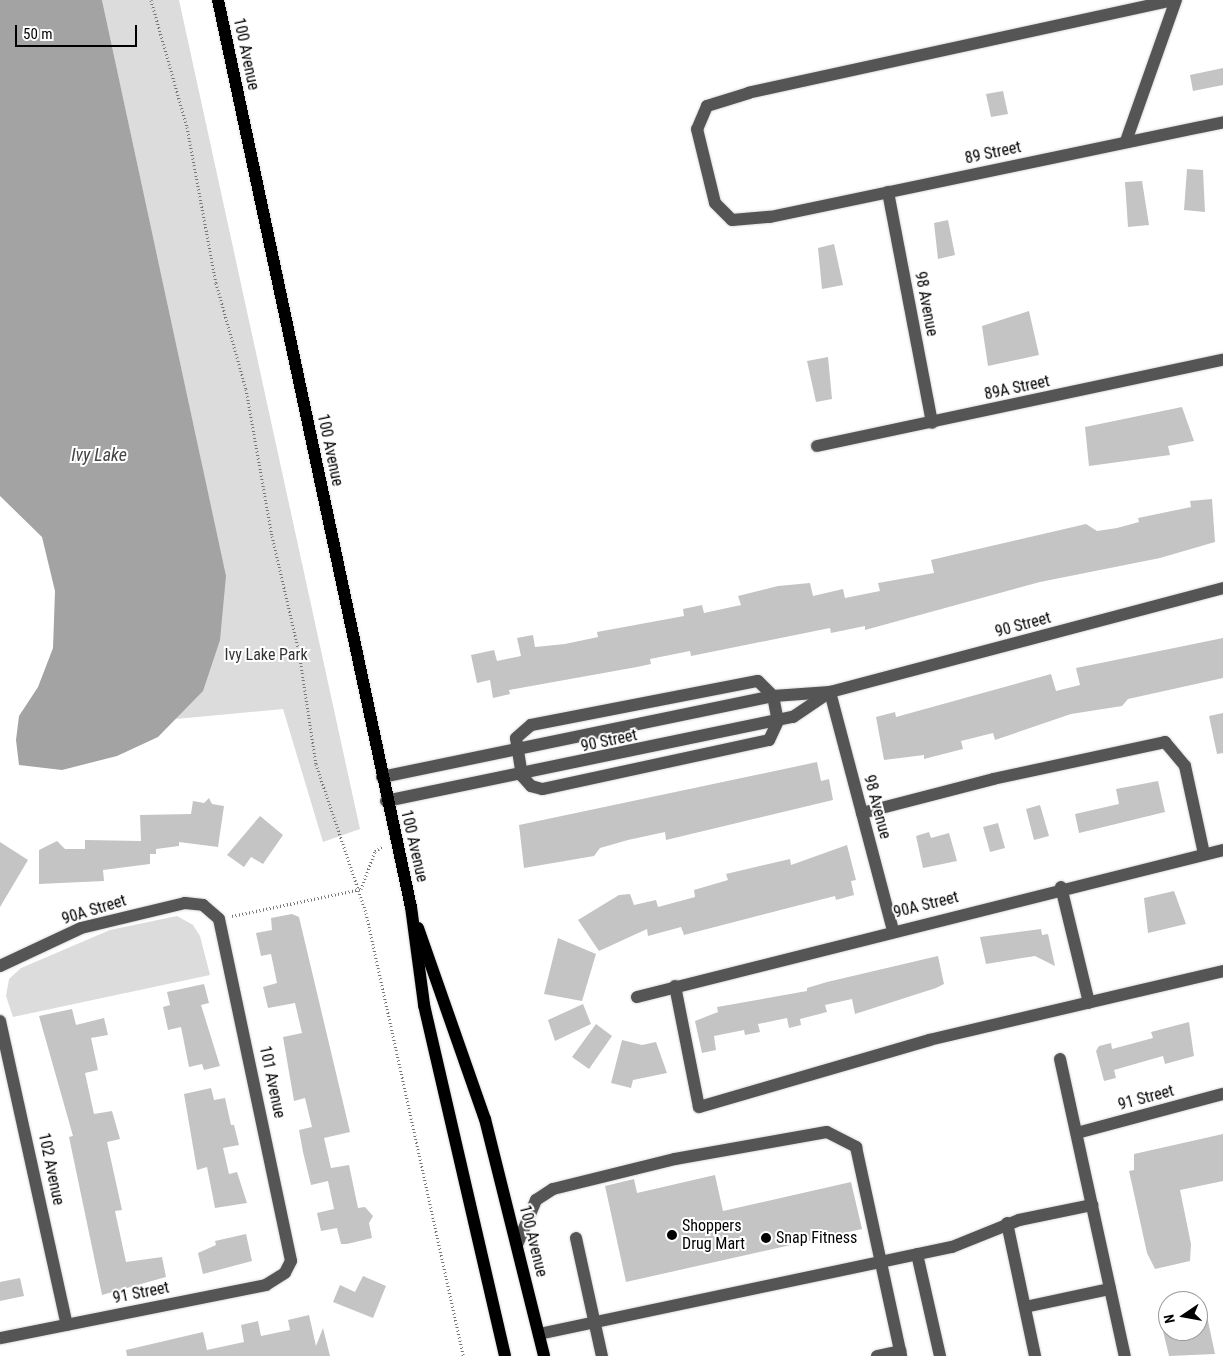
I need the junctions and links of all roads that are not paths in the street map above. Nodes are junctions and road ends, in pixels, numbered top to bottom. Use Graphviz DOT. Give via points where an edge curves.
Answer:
graph roads {
  1 [pos="218,0"];
  2 [pos="1175,0"];
  3 [pos="1223,122"];
  4 [pos="1126,141"];
  5 [pos="888,192"];
  6 [pos="1223,360"];
  7 [pos="932,423"];
  8 [pos="817,446"];
  9 [pos="1223,588"];
  10 [pos="830,692"];
  11 [pos="773,696"];
  12 [pos="778,721"];
  13 [pos="515,750"];
  14 [pos="522,776"];
  15 [pos="382,777"];
  16 [pos="386,801"];
  17 [pos="862,813"];
  18 [pos="1223,850"];
  19 [pos="1204,854"];
  20 [pos="1061,887"];
  21 [pos="411,907"];
  22 [pos="219,919"];
  23 [pos="892,930"];
  24 [pos="0,966"];
  25 [pos="1223,971"];
  26 [pos="676,986"];
  27 [pos="637,997"];
  28 [pos="1089,1002"];
  29 [pos="0,1021"];
  30 [pos="1060,1059"];
  31 [pos="1223,1094"];
  32 [pos="1076,1133"];
  33 [pos="1092,1205"];
  34 [pos="1007,1223"];
  35 [pos="576,1238"];
  36 [pos="517,1245"];
  37 [pos="917,1254"];
  38 [pos="882,1261"];
  39 [pos="285,1273"];
  40 [pos="1110,1288"];
  41 [pos="1024,1306"];
  42 [pos="594,1322"];
  43 [pos="67,1325"];
  44 [pos="539,1334"];
  45 [pos="0,1338"];
  46 [pos="901,1353"];
  47 [pos="505,1356"];
  48 [pos="544,1356"];
  49 [pos="602,1356"];
  50 [pos="880,1356"];
  51 [pos="940,1356"];
  52 [pos="1035,1356"];
  53 [pos="1124,1356"];
  1 -- 15 [label="main road, 100 Avenue"];
  2 -- 4 [label="street"];
  2 -- 5 [label="street, 89 Street" via="749,93 707,106 697,129 715,204 732,220 770,217"];
  3 -- 4 [label="street, 89 Street"];
  4 -- 5 [label="street, 89 Street"];
  5 -- 7 [label="street, 98 Avenue"];
  6 -- 7 [label="street, 89A Street"];
  7 -- 8 [label="street, 89A Street"];
  9 -- 10 [label="street, 90 Street"];
  10 -- 11 [label="street, 90 Street"];
  10 -- 12 [label="street, 90 Street" via="793,717"];
  10 -- 17 [label="street, 98 Avenue"];
  11 -- 12 [label="street"];
  11 -- 13 [label="street, 90 Street"];
  11 -- 13 [label="street" via="758,681 721,685 531,725 516,738"];
  12 -- 14 [label="street, 90 Street"];
  12 -- 14 [label="street" via="769,740 756,745 542,789 531,786"];
  13 -- 14 [label="street"];
  13 -- 15 [label="street, 90 Street"];
  14 -- 16 [label="street, 90 Street"];
  15 -- 16 [label="main road, 100 Avenue"];
  16 -- 21 [label="main road, 100 Avenue"];
  17 -- 19 [label="street" via="993,779 1165,742 1185,766"];
  17 -- 23 [label="street, 98 Avenue"];
  18 -- 19 [label="street, 90A Street"];
  19 -- 20 [label="street, 90A Street"];
  20 -- 23 [label="street, 90A Street"];
  20 -- 28 [label="street"];
  21 -- 36 [label="main road, 100 Avenue" via="485,1119"];
  21 -- 47 [label="main road, 100 Avenue" via="424,1006"];
  22 -- 24 [label="street, 90A Street" via="203,905 185,903 91,924"];
  22 -- 39 [label="street, 101 Avenue" via="291,1248"];
  23 -- 26 [label="street, 90A Street"];
  25 -- 28 [label="street"];
  26 -- 27 [label="street, 90A Street"];
  26 -- 28 [label="street" via="699,1108 929,1040"];
  29 -- 43 [label="street, 102 Avenue"];
  30 -- 32 [label="street"];
  31 -- 32 [label="street, 91 Street"];
  32 -- 33 [label="street"];
  33 -- 34 [label="street"];
  33 -- 40 [label="street"];
  34 -- 37 [label="street" via="966,1243"];
  34 -- 41 [label="street"];
  35 -- 42 [label="street"];
  36 -- 38 [label="street" via="536,1200 553,1188 675,1159 827,1132 856,1147"];
  36 -- 44 [label="main road, 100 Avenue"];
  37 -- 38 [label="street"];
  37 -- 51 [label="street"];
  38 -- 42 [label="street"];
  38 -- 46 [label="street"];
  39 -- 43 [label="street, 91 Street" via="266,1285"];
  40 -- 41 [label="street"];
  40 -- 53 [label="street"];
  41 -- 52 [label="street"];
  42 -- 44 [label="street"];
  42 -- 49 [label="street"];
  43 -- 45 [label="street, 91 Street"];
  44 -- 48 [label="main road, 100 Avenue"];
  46 -- 50 [label="street"];
}
